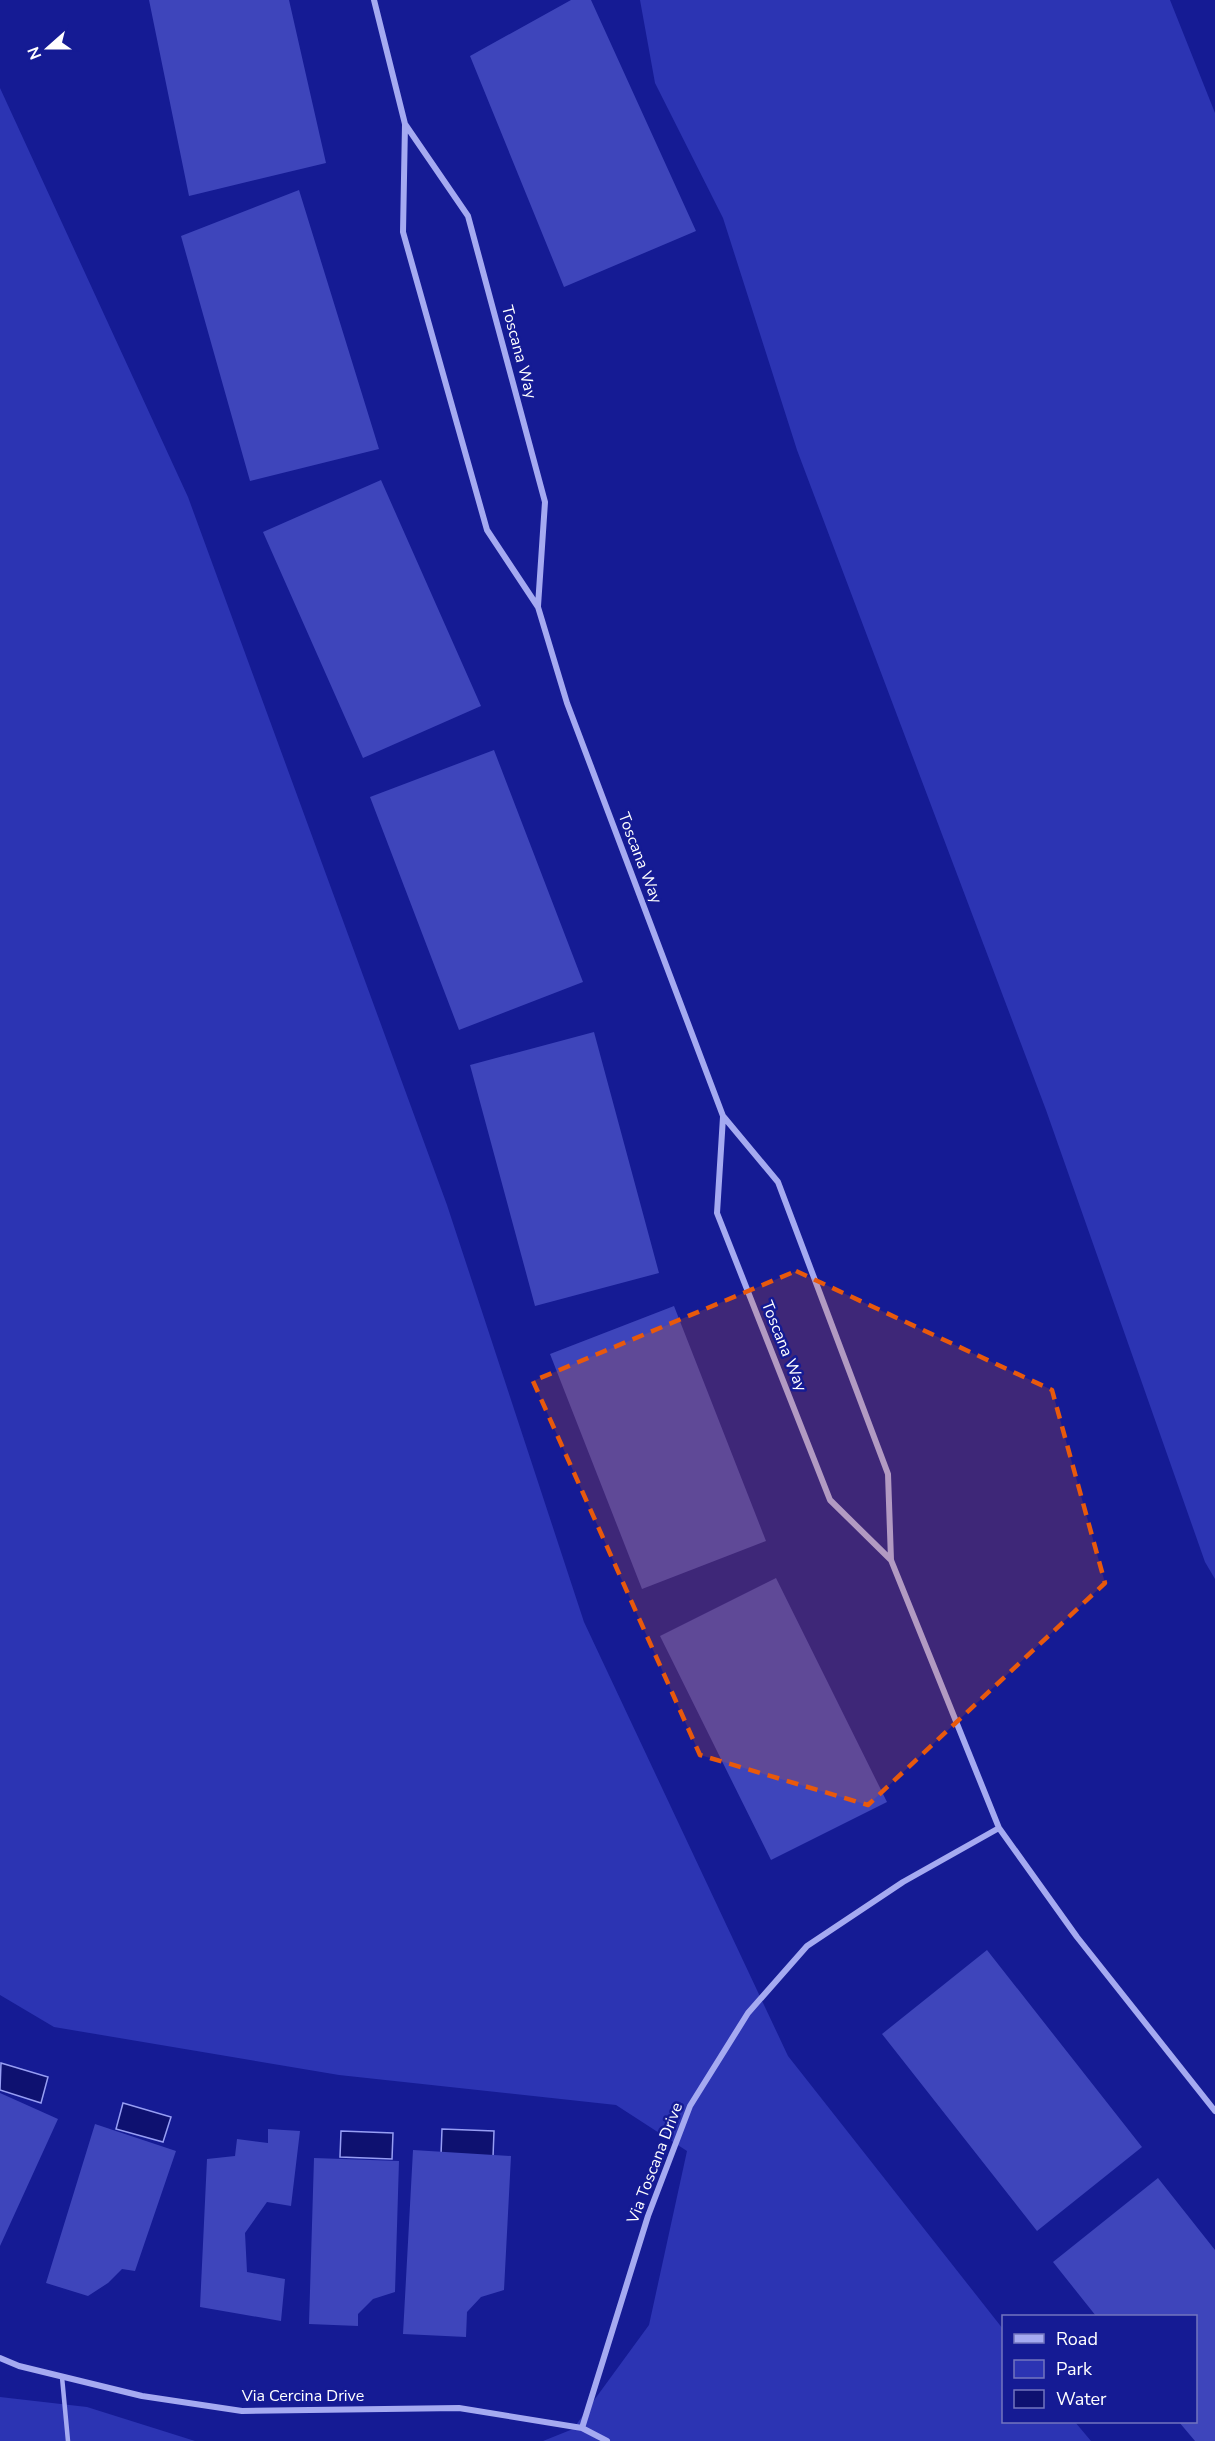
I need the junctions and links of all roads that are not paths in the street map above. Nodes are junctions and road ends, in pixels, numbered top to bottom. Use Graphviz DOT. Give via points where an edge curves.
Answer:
graph roads {
  1 [pos="375,0"];
  2 [pos="405,124"];
  3 [pos="538,608"];
  4 [pos="723,1116"];
  5 [pos="891,1560"];
  6 [pos="999,1828"];
  7 [pos="1215,2111"];
  8 [pos="0,2358"];
  9 [pos="62,2377"];
  10 [pos="582,2428"];
  11 [pos="68,2441"];
  12 [pos="607,2441"];
  1 -- 2 [label="street, Toscana Way"];
  2 -- 3 [label="street, Toscana Way" via="406,244 487,530"];
  2 -- 3 [label="street, Toscana Way" via="468,216 545,502"];
  3 -- 4 [label="street, Toscana Way" via="567,703"];
  4 -- 5 [label="street, Toscana Way" via="778,1182 888,1474"];
  4 -- 5 [label="street, Toscana Way" via="717,1213 830,1500"];
  5 -- 6 [label="street, Toscana Way"];
  6 -- 7 [label="street, Toscana Way" via="1077,1937"];
  6 -- 10 [label="street, Via Toscana Drive" via="903,1882 807,1946 748,2013 690,2106 648,2216"];
  8 -- 9 [label="street, Via Cercina Drive"];
  9 -- 10 [label="street, Via Cercina Drive" via="142,2396 242,2411 459,2408"];
  9 -- 11 [label="lane"];
  10 -- 12 [label="street, Via Cercina Drive"];
}
